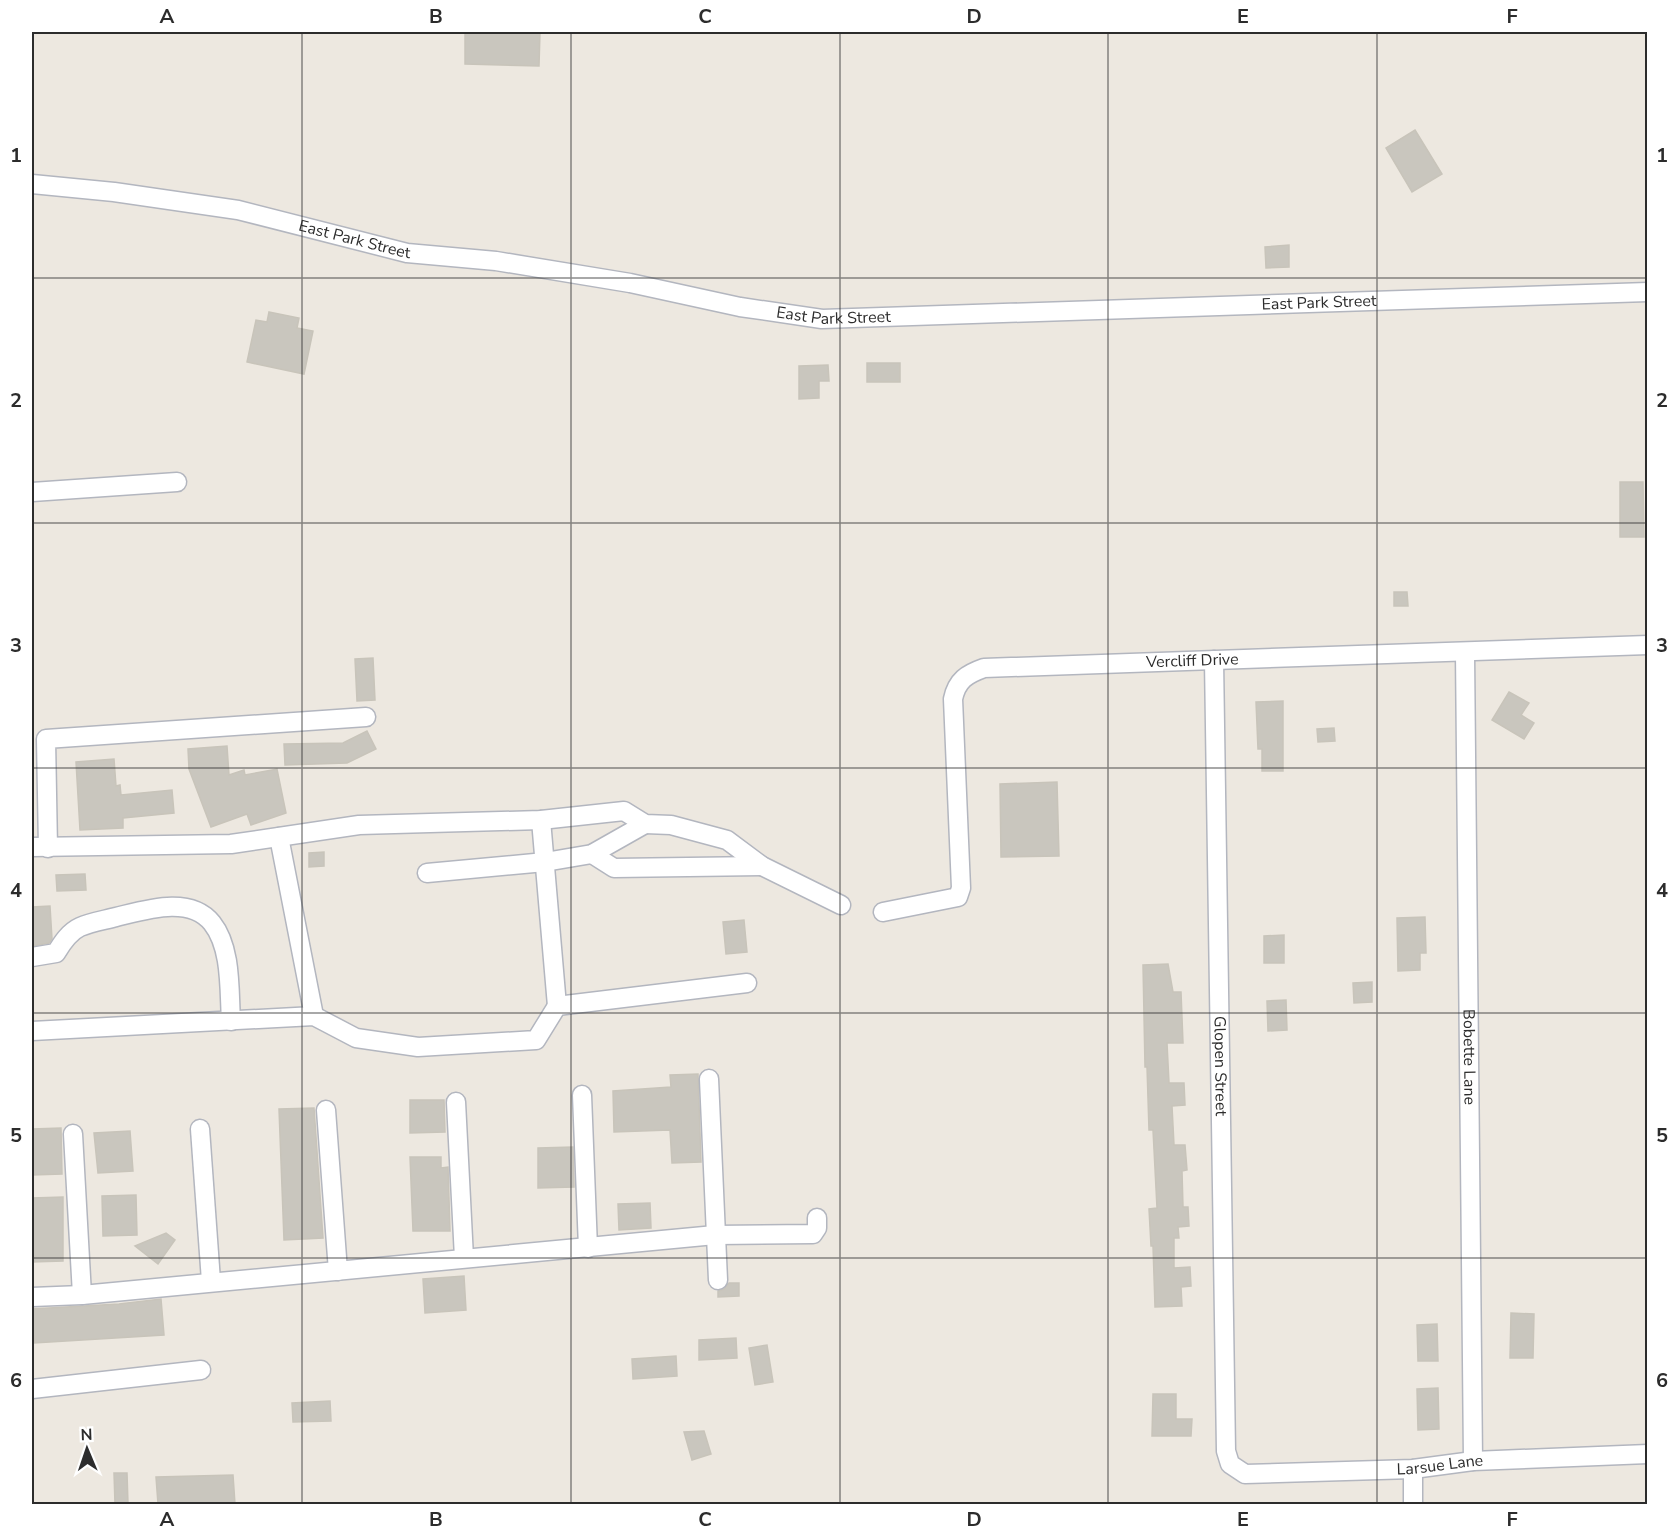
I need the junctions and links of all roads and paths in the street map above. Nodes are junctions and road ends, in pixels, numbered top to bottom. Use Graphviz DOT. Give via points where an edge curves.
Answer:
graph roads {
  1 [pos="32,184"];
  2 [pos="1647,292"];
  3 [pos="177,482"];
  4 [pos="32,492"];
  5 [pos="1647,645"];
  6 [pos="1466,653"];
  7 [pos="1214,660"];
  8 [pos="366,717"];
  9 [pos="541,820"];
  10 [pos="645,824"];
  11 [pos="279,837"];
  12 [pos="40,848"];
  13 [pos="592,854"];
  14 [pos="545,862"];
  15 [pos="762,866"];
  16 [pos="427,873"];
  17 [pos="841,906"];
  18 [pos="884,912"];
  19 [pos="32,957"];
  20 [pos="747,983"];
  21 [pos="557,1006"];
  22 [pos="314,1016"];
  23 [pos="231,1021"];
  24 [pos="32,1031"];
  25 [pos="709,1079"];
  26 [pos="582,1095"];
  27 [pos="456,1102"];
  28 [pos="326,1110"];
  29 [pos="200,1129"];
  30 [pos="73,1134"];
  31 [pos="817,1218"];
  32 [pos="715,1235"];
  33 [pos="588,1248"];
  34 [pos="464,1258"];
  35 [pos="338,1271"];
  36 [pos="718,1280"];
  37 [pos="211,1281"];
  38 [pos="81,1295"];
  39 [pos="32,1297"];
  40 [pos="201,1370"];
  41 [pos="32,1389"];
  42 [pos="1647,1454"];
  43 [pos="1473,1461"];
  44 [pos="1236,1468"];
  45 [pos="1413,1469"];
  46 [pos="1413,1504"];
  1 -- 2 [label="street, East Park Street" via="238,210 407,253 496,261 822,319"];
  3 -- 4 [label="street"];
  5 -- 6 [label="street, Vercliff Drive"];
  6 -- 7 [label="street, Vercliff Drive"];
  6 -- 43 [label="street, Bobette Lane"];
  7 -- 18 [label="street, Vercliff Drive" via="984,668 968,674 956,686 953,699 961,888 958,897"];
  7 -- 44 [label="street, Glopen Street" via="1226,1451 1230,1464"];
  8 -- 12 [label="street" via="46,739"];
  9 -- 10 [label="street" via="624,811"];
  9 -- 11 [label="street" via="358,825"];
  9 -- 14 [label="street"];
  10 -- 13 [label="street"];
  10 -- 15 [label="street" via="671,825 727,840"];
  11 -- 12 [label="street" via="231,844"];
  11 -- 22 [label="street"];
  13 -- 14 [label="street"];
  13 -- 15 [label="street" via="614,868"];
  14 -- 16 [label="street"];
  14 -- 21 [label="street"];
  15 -- 17 [label="street"];
  19 -- 23 [label="street" via="56,954 64,939 80,927 143,911 170,907 204,915 214,925 223,948"];
  20 -- 21 [label="street"];
  21 -- 22 [label="street" via="536,1040 502,1044 408,1046 356,1038"];
  22 -- 23 [label="street"];
  23 -- 24 [label="street"];
  25 -- 32 [label="street"];
  26 -- 33 [label="street"];
  27 -- 34 [label="street"];
  28 -- 35 [label="street"];
  29 -- 37 [label="street"];
  30 -- 38 [label="street"];
  31 -- 32 [label="street" via="818,1228 813,1234"];
  32 -- 33 [label="street"];
  32 -- 36 [label="street"];
  33 -- 34 [label="street"];
  34 -- 35 [label="street"];
  35 -- 37 [label="street"];
  37 -- 38 [label="street"];
  38 -- 39 [label="street"];
  40 -- 41 [label="street"];
  42 -- 43 [label="street, Larsue Lane"];
  43 -- 45 [label="street, Larsue Lane"];
  44 -- 45 [label="street, Larsue Lane" via="1245,1474"];
  45 -- 46 [label="street"];
}
